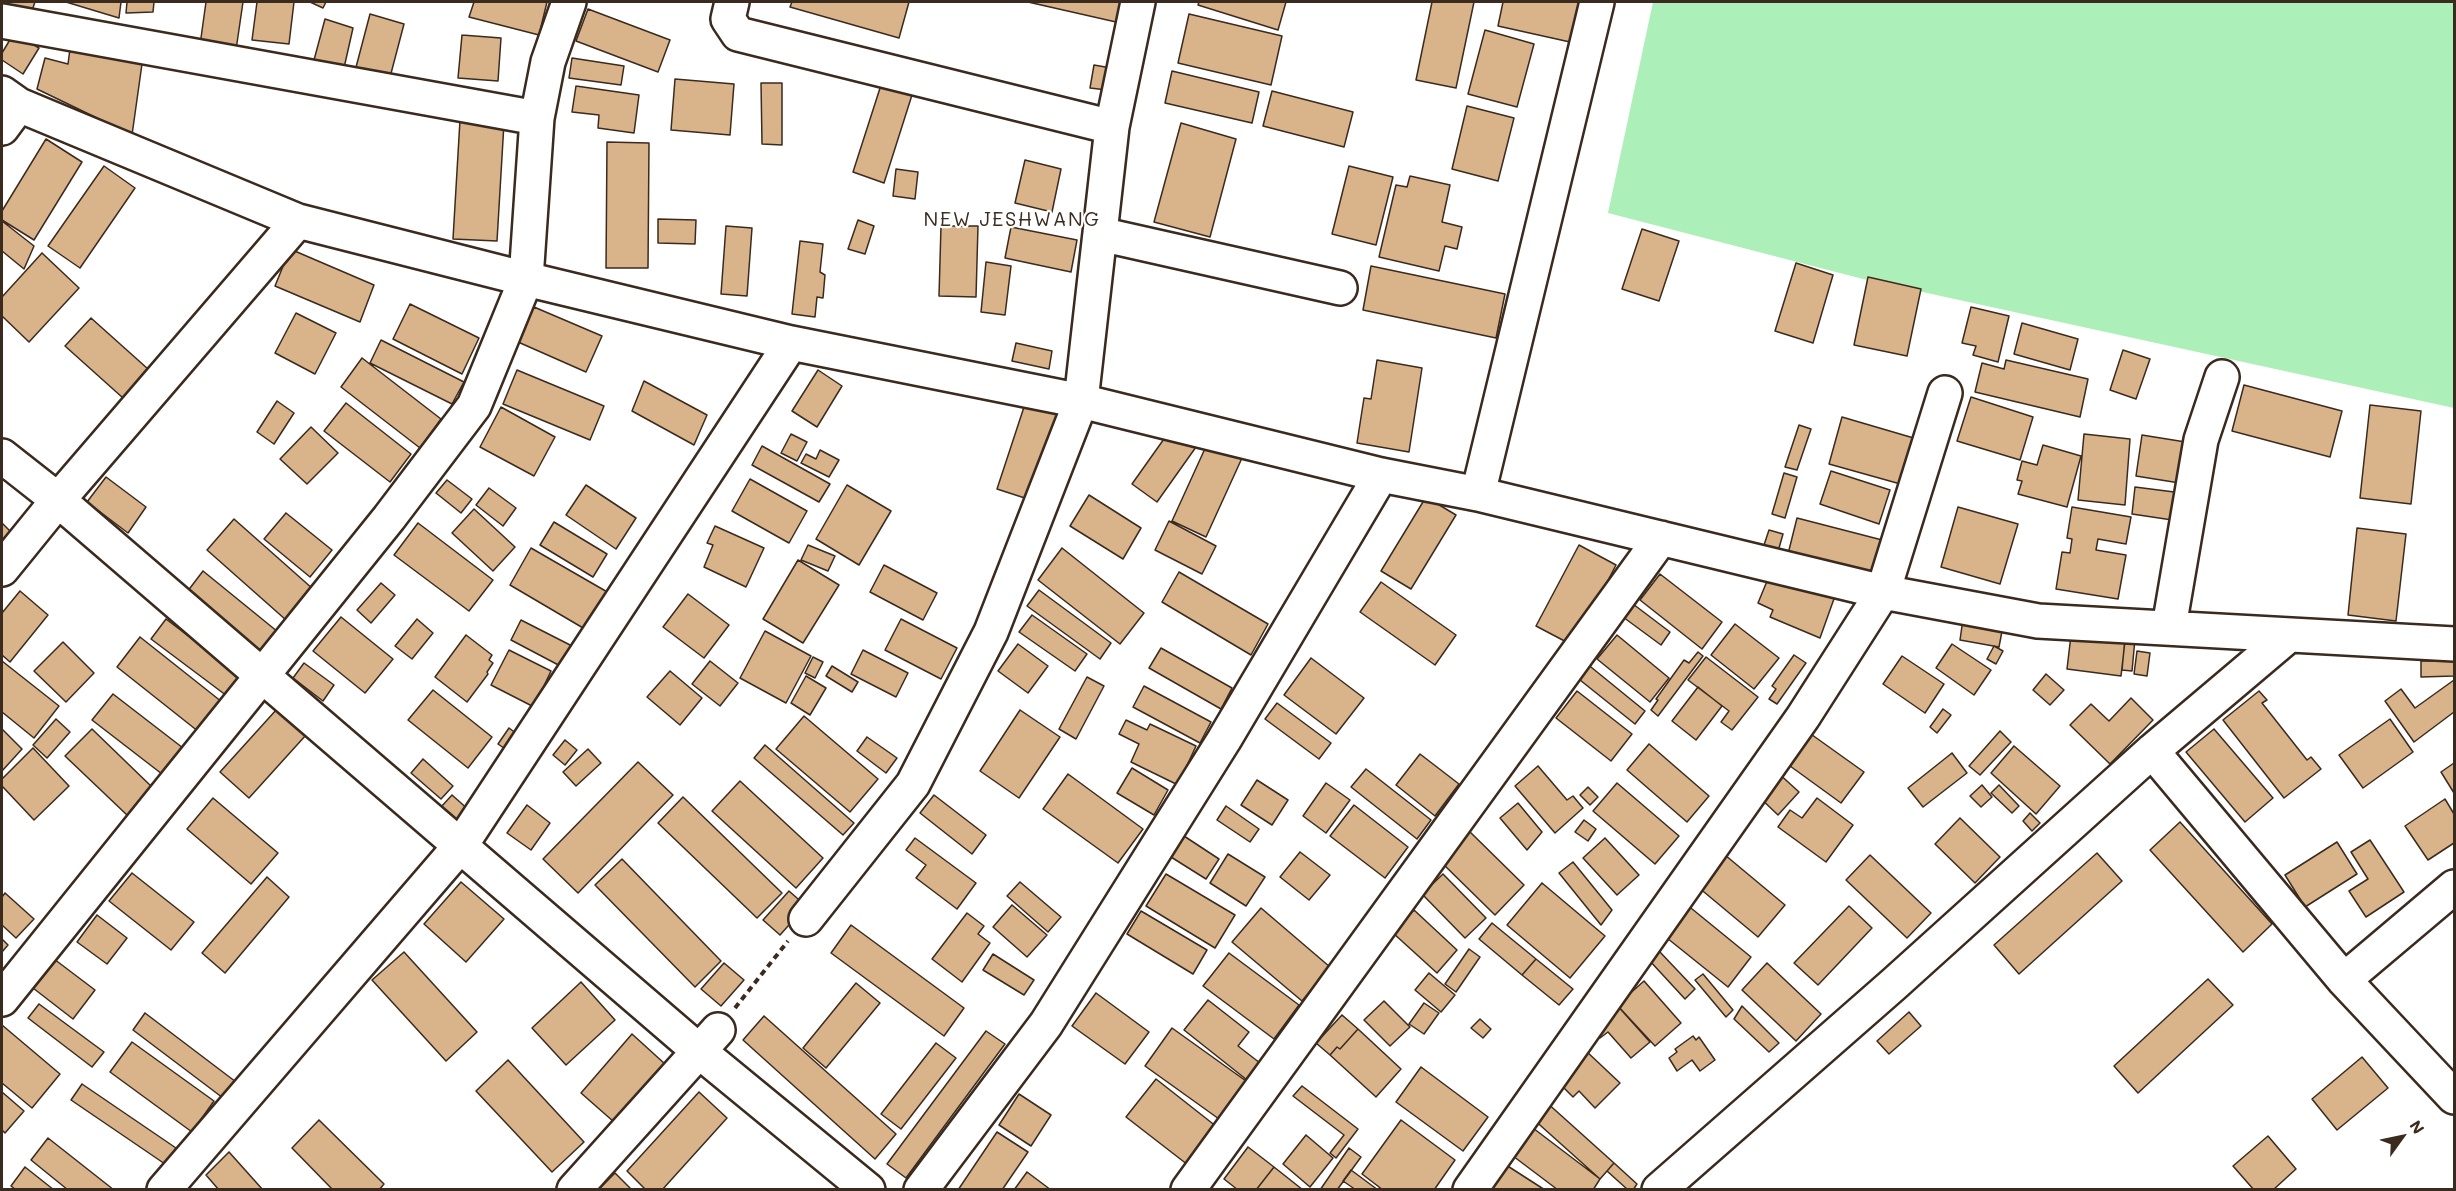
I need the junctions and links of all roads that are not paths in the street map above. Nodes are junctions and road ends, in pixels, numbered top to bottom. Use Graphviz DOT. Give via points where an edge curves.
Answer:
graph roads {
  1 [pos="569,2"];
  2 [pos="732,2"];
  3 [pos="1138,2"];
  4 [pos="1597,2"];
  5 [pos="2,21"];
  6 [pos="7,108"];
  7 [pos="537,118"];
  8 [pos="1112,127"];
  9 [pos="298,221"];
  10 [pos="1100,234"];
  11 [pos="526,279"];
  12 [pos="1340,288"];
  13 [pos="791,343"];
  14 [pos="2222,376"];
  15 [pos="1945,393"];
  16 [pos="1081,401"];
  17 [pos="2,456"];
  18 [pos="1382,475"];
  19 [pos="1478,494"];
  20 [pos="58,500"];
  21 [pos="1661,538"];
  22 [pos="2,569"];
  23 [pos="1883,592"];
  24 [pos="2169,627"];
  25 [pos="2288,636"];
  26 [pos="2454,644"];
  27 [pos="263,675"];
  28 [pos="2152,751"];
  29 [pos="461,845"];
  30 [pos="2454,887"];
  31 [pos="806,919"];
  32 [pos="2344,980"];
  33 [pos="2,999"];
  34 [pos="709,1041"];
  35 [pos="2454,1097"];
  36 [pos="164,1190"];
  37 [pos="574,1190"];
  38 [pos="868,1190"];
  39 [pos="921,1190"];
  40 [pos="1188,1190"];
  41 [pos="1470,1190"];
  42 [pos="1659,1190"];
  1 -- 7 [label="street" via="548,62"];
  2 -- 8 [label="street" via="728,19 738,34"];
  3 -- 8 [label="street"];
  4 -- 19 [label="street"];
  5 -- 7 [label="street"];
  6 -- 9 [label="street"];
  7 -- 11 [label="street"];
  8 -- 10 [label="street"];
  9 -- 11 [label="street"];
  9 -- 20 [label="street"];
  10 -- 12 [label="street"];
  10 -- 16 [label="street"];
  11 -- 13 [label="street"];
  11 -- 27 [label="street" via="474,406"];
  13 -- 16 [label="street"];
  13 -- 29 [label="street"];
  14 -- 24 [label="street" via="2201,440"];
  15 -- 23 [label="street"];
  16 -- 18 [label="street"];
  16 -- 31 [label="street" via="991,633 914,784"];
  17 -- 20 [label="street"];
  18 -- 19 [label="street"];
  18 -- 39 [label="street" via="1224,740 1046,1024"];
  19 -- 21 [label="street"];
  20 -- 22 [label="street"];
  20 -- 27 [label="street"];
  21 -- 23 [label="street"];
  21 -- 40 [label="street"];
  23 -- 24 [label="street" via="2038,621"];
  23 -- 41 [label="street" via="1803,717"];
  24 -- 25 [label="street"];
  25 -- 26 [label="street"];
  25 -- 28 [label="street"];
  27 -- 29 [label="street"];
  27 -- 33 [label="street"];
  28 -- 32 [label="street"];
  28 -- 42 [label="street"];
  29 -- 34 [label="street"];
  29 -- 36 [label="street"];
  30 -- 32 [label="street"];
  32 -- 35 [label="street"];
  34 -- 37 [label="street"];
  34 -- 38 [label="street"];
}
